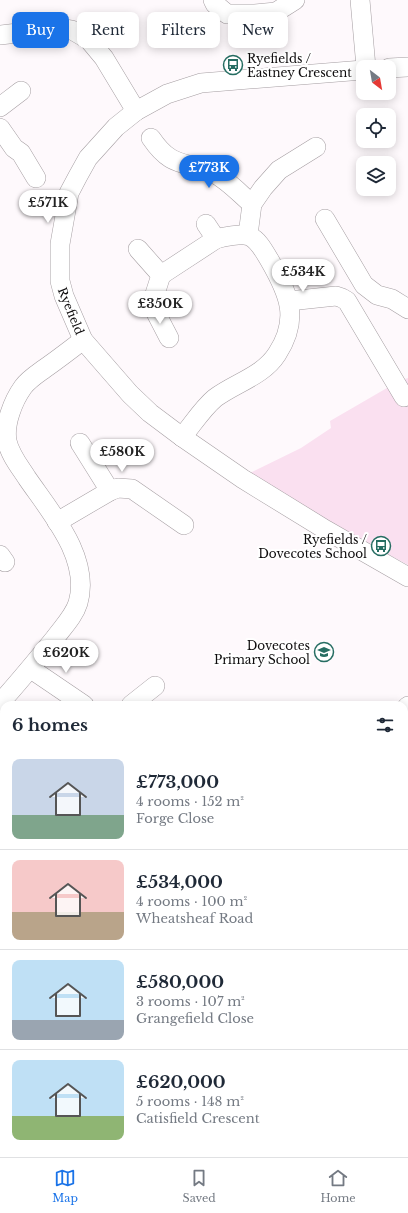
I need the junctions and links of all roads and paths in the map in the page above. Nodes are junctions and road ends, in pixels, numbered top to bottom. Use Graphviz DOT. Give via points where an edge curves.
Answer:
graph roads {
  1 [pos="213,0"];
  2 [pos="295,0"];
  3 [pos="360,0"];
  4 [pos="0,35"];
  5 [pos="365,60"];
  6 [pos="408,67"];
  7 [pos="396,68"];
  8 [pos="356,71"];
  9 [pos="21,91"];
  10 [pos="0,107"];
  11 [pos="136,111"];
  12 [pos="0,128"];
  13 [pos="151,138"];
  14 [pos="316,147"];
  15 [pos="36,178"];
  16 [pos="252,204"];
  17 [pos="325,219"];
  18 [pos="248,235"];
  19 [pos="138,249"];
  20 [pos="161,275"];
  21 [pos="364,285"];
  22 [pos="342,298"];
  23 [pos="289,301"];
  24 [pos="408,310"];
  25 [pos="168,338"];
  26 [pos="83,340"];
  27 [pos="404,397"];
  28 [pos="3,432"];
  29 [pos="182,437"];
  30 [pos="80,443"];
  31 [pos="110,491"];
  32 [pos="57,522"];
  33 [pos="184,525"];
  34 [pos="408,578"];
  35 [pos="31,669"];
  36 [pos="155,686"];
  37 [pos="2,701"];
  38 [pos="78,701"];
  39 [pos="136,701"];
  1 -- 2 [label="street" via="227,14 276,12"];
  3 -- 5 [label="street"];
  4 -- 11 [label="street" via="60,28 72,30 89,40 104,58"];
  6 -- 7 [label="street"];
  8 -- 11 [label="street, Ryefield" via="201,83 167,94"];
  9 -- 10 [label="street"];
  11 -- 26 [label="street, Ryefield" via="116,127 88,158 69,194 60,244 60,281"];
  12 -- 15 [label="street" via="14,148 21,153"];
  13 -- 16 [label="street" via="159,150 181,168 214,174"];
  14 -- 16 [label="street" via="279,170"];
  16 -- 18 [label="street"];
  17 -- 21 [label="street"];
  18 -- 20 [label="street" via="225,236 211,232"];
  18 -- 23 [label="street" via="263,249 285,288"];
  19 -- 20 [label="street"];
  20 -- 25 [label="street" via="153,300 155,311"];
  21 -- 22 [label="street"];
  21 -- 24 [label="street" via="377,295 392,299"];
  22 -- 23 [label="street" via="336,296"];
  22 -- 27 [label="street" via="347,302"];
  23 -- 29 [label="street" via="289,328 284,342 271,362 215,398"];
  26 -- 28 [label="street" via="24,386"];
  26 -- 29 [label="street, Ryefield" via="130,394"];
  28 -- 32 [label="street" via="15,460"];
  29 -- 34 [label="street, Ryefield" via="281,503"];
  30 -- 31 [label="street"];
  31 -- 32 [label="street"];
  31 -- 33 [label="street" via="118,488 132,489"];
  32 -- 35 [label="street" via="74,551 81,575 81,591 72,616"];
  35 -- 37 [label="street"];
  35 -- 38 [label="street"];
  36 -- 39 [label="street"];
}
